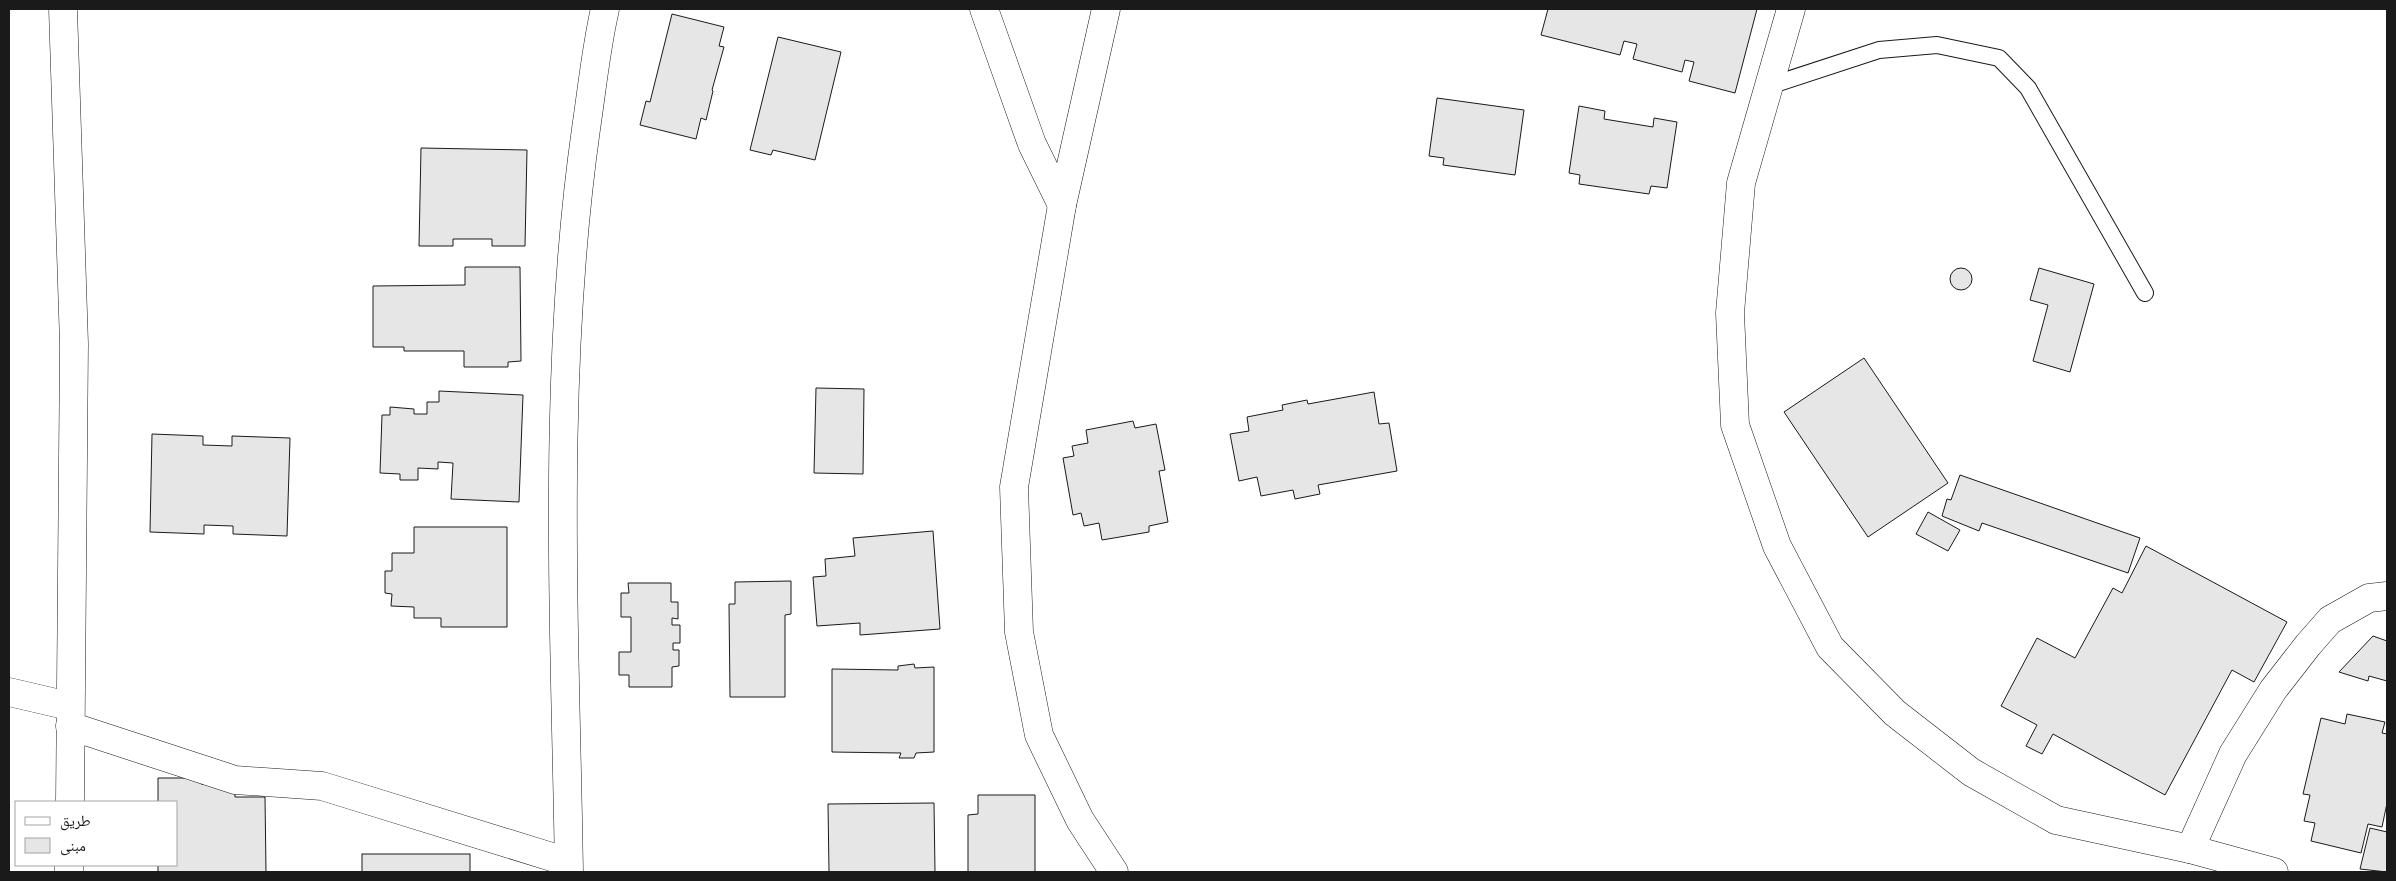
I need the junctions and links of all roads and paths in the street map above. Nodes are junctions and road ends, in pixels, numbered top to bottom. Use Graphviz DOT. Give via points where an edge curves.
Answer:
graph roads {
  1 [pos="63,9"];
  2 [pos="605,9"];
  3 [pos="984,9"];
  4 [pos="1106,9"];
  5 [pos="1791,9"];
  6 [pos="1769,86"];
  7 [pos="1062,205"];
  8 [pos="2145,293"];
  9 [pos="2387,596"];
  10 [pos="9,692"];
  11 [pos="69,716"];
  12 [pos="70,801"];
  13 [pos="2190,850"];
  14 [pos="569,867"];
  15 [pos="1114,872"];
  16 [pos="2274,872"];
  1 -- 11 [label="street" via="74,344"];
  2 -- 14 [label="street" via="577,193 564,346 562,487"];
  3 -- 7 [label="street" via="1032,144"];
  4 -- 7 [label="street"];
  5 -- 6 [label="street"];
  6 -- 8 [label="lane" via="1879,50 1937,45 1999,58 2028,88"];
  6 -- 13 [label="street" via="1741,183 1730,312 1735,425 1777,546 1830,647 1895,713 1971,772 2056,820"];
  7 -- 15 [label="street" via="1014,487 1019,632 1040,735 1080,820"];
  9 -- 13 [label="street" via="2370,598 2330,620 2272,690 2233,754"];
  10 -- 11 [label="street"];
  11 -- 12 [label="street"];
  11 -- 14 [label="street" via="235,780 322,786"];
  13 -- 16 [label="street"];
}
